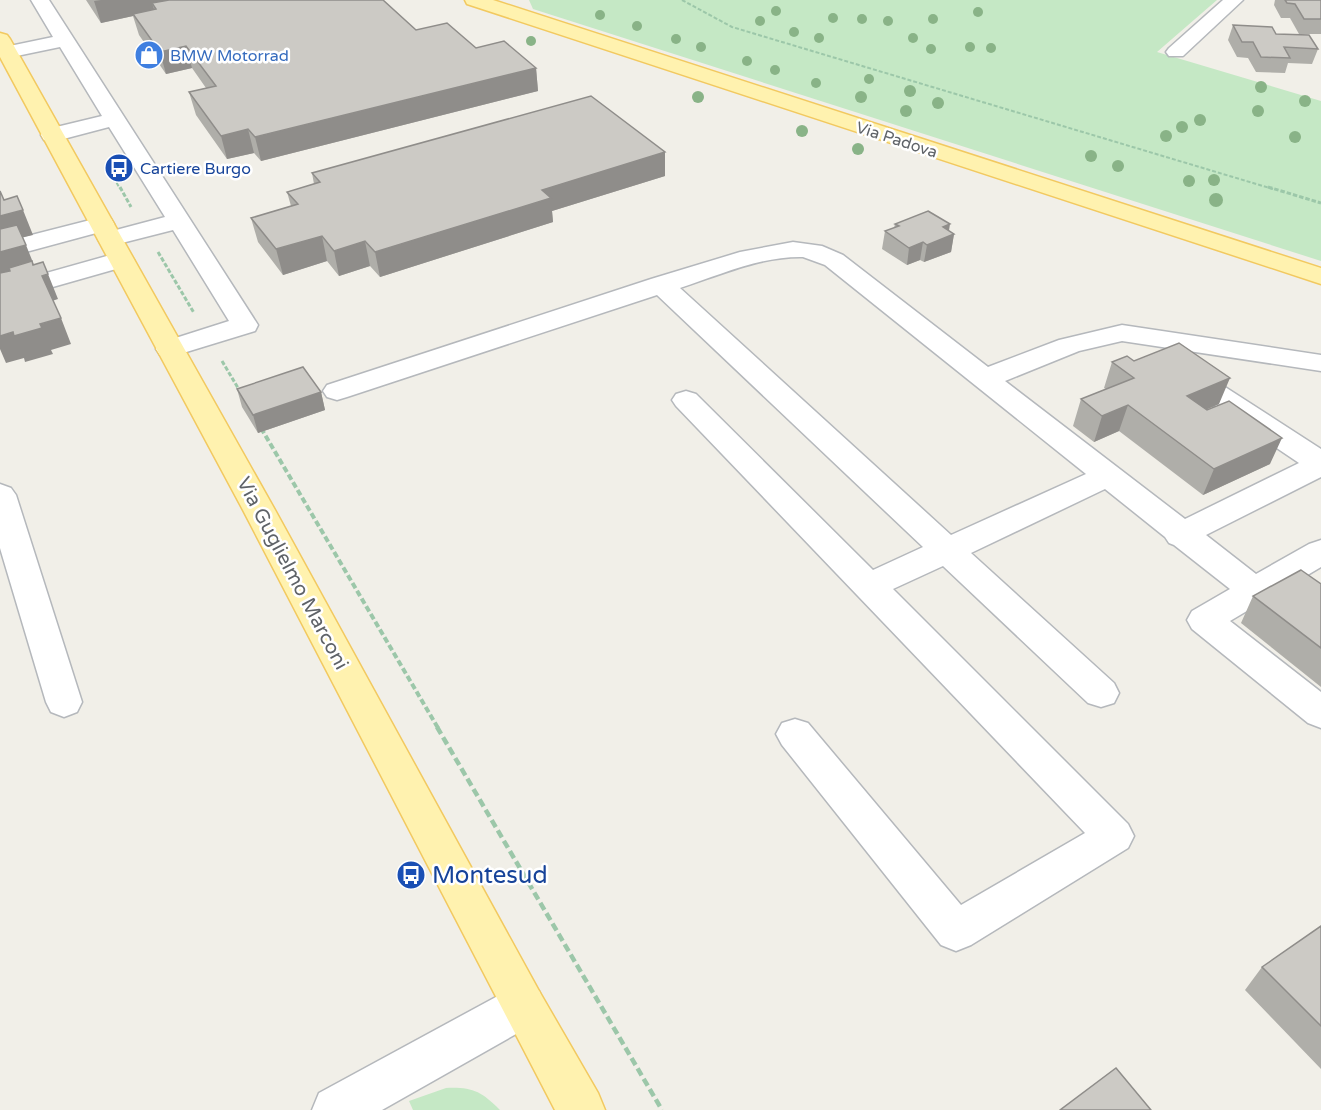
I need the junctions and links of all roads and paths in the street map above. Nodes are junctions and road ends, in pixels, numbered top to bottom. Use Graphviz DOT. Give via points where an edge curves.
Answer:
graph roads {
  1 [pos="40,0"];
  2 [pos="682,0"];
  3 [pos="1234,0"];
  4 [pos="481,1"];
  5 [pos="66,40"];
  6 [pos="4,46"];
  7 [pos="1176,52"];
  8 [pos="117,119"];
  9 [pos="84,127"];
  10 [pos="52,135"];
  11 [pos="1321,203"];
  12 [pos="180,220"];
  13 [pos="145,230"];
  14 [pos="111,241"];
  15 [pos="0,251"];
  16 [pos="1321,276"];
  17 [pos="660,284"];
  18 [pos="0,294"];
  19 [pos="1122,333"];
  20 [pos="208,337"];
  21 [pos="170,349"];
  22 [pos="1321,363"];
  23 [pos="985,379"];
  24 [pos="337,391"];
  25 [pos="244,399"];
  26 [pos="686,400"];
  27 [pos="256,419"];
  28 [pos="1316,472"];
  29 [pos="1107,476"];
  30 [pos="0,495"];
  31 [pos="1180,534"];
  32 [pos="947,550"];
  33 [pos="1321,552"];
  34 [pos="869,586"];
  35 [pos="1254,590"];
  36 [pos="1101,693"];
  37 [pos="64,702"];
  38 [pos="1321,713"];
  39 [pos="795,734"];
  40 [pos="523,1006"];
  41 [pos="336,1110"];
  42 [pos="581,1110"];
  43 [pos="662,1110"];
  1 -- 5 [label="street"];
  2 -- 11 [label="path" via="732,27"];
  3 -- 7 [label="street"];
  4 -- 16 [label="main road, Via Padova"];
  5 -- 6 [label="street"];
  5 -- 8 [label="street"];
  6 -- 10 [label="main road, Via Guglielmo Marconi"];
  8 -- 9 [label="street"];
  8 -- 12 [label="street"];
  9 -- 10 [label="street"];
  9 -- 13 [label="path"];
  10 -- 14 [label="main road, Via Guglielmo Marconi"];
  12 -- 13 [label="street"];
  12 -- 20 [label="street" via="246,325"];
  13 -- 14 [label="street"];
  13 -- 20 [label="path"];
  14 -- 15 [label="street"];
  14 -- 18 [label="street"];
  14 -- 21 [label="main road, Via Guglielmo Marconi"];
  17 -- 23 [label="street" via="781,249 822,253"];
  17 -- 24 [label="street"];
  17 -- 32 [label="street"];
  19 -- 22 [label="street"];
  19 -- 23 [label="street" via="1066,345"];
  19 -- 28 [label="street"];
  20 -- 21 [label="street"];
  20 -- 25 [label="path"];
  21 -- 40 [label="main road, Via Guglielmo Marconi"];
  23 -- 29 [label="street"];
  26 -- 34 [label="street"];
  27 -- 43 [label="path"];
  28 -- 31 [label="street"];
  29 -- 31 [label="street"];
  29 -- 32 [label="street"];
  30 -- 37 [label="street"];
  31 -- 35 [label="street"];
  32 -- 34 [label="street"];
  32 -- 36 [label="street"];
  33 -- 35 [label="street"];
  34 -- 39 [label="street" via="1114,836 956,931"];
  35 -- 38 [label="street" via="1204,620"];
  40 -- 41 [label="street"];
  40 -- 42 [label="main road, Via Guglielmo Marconi"];
}
